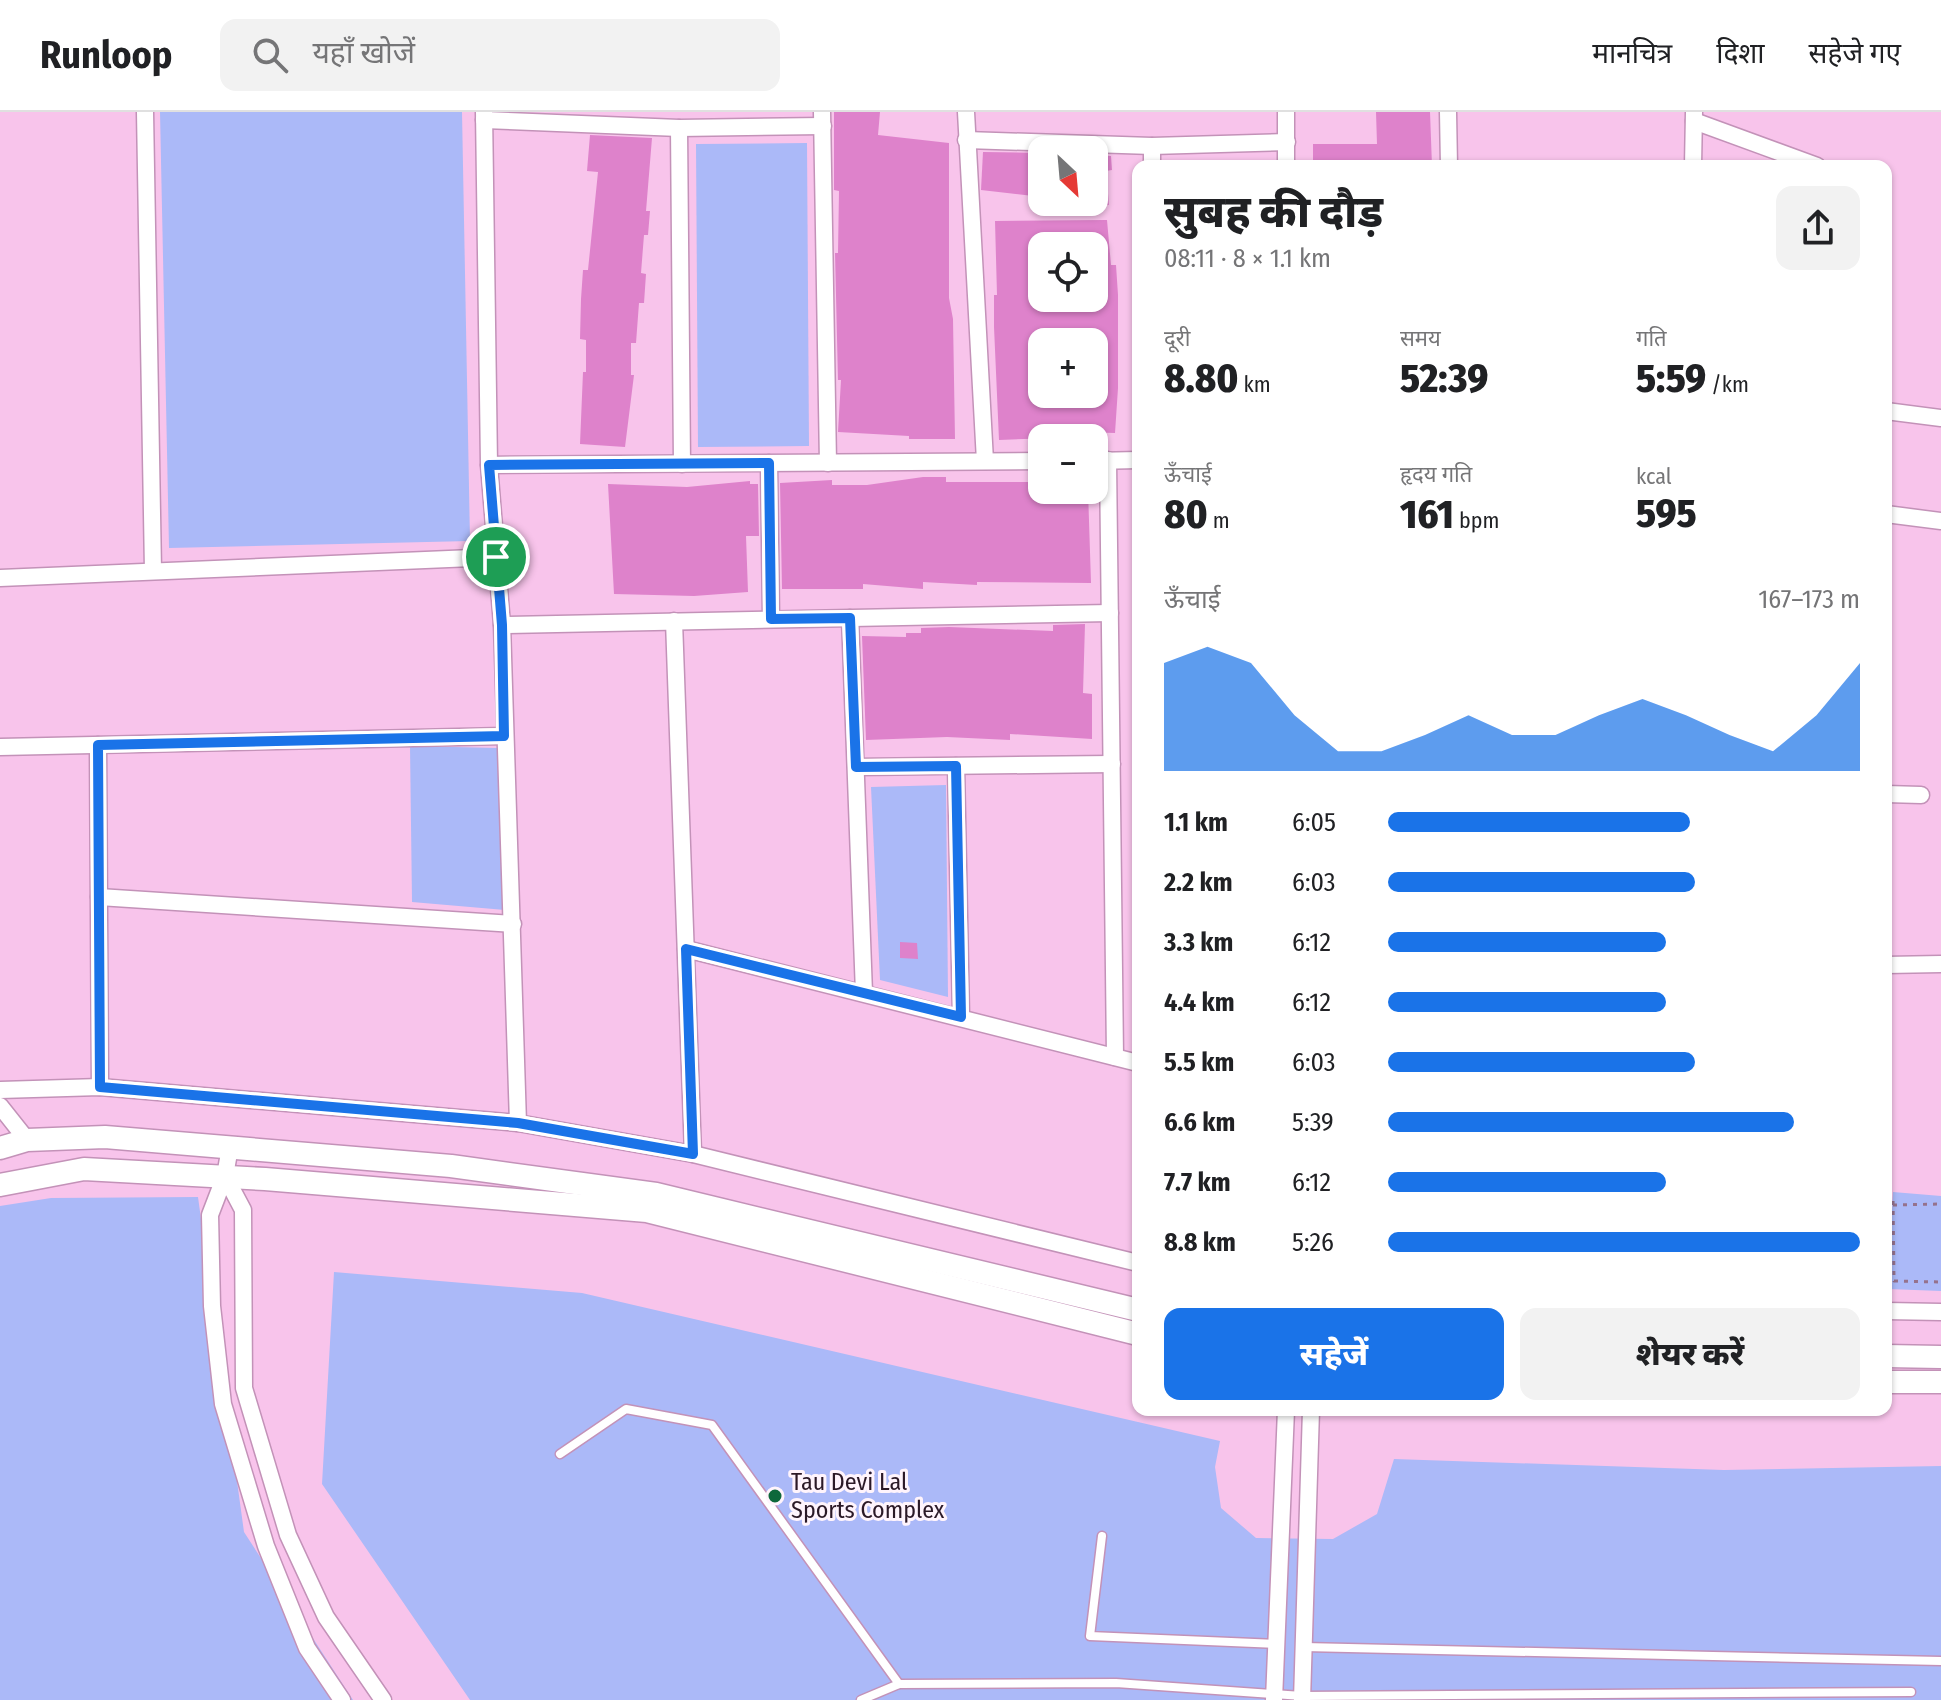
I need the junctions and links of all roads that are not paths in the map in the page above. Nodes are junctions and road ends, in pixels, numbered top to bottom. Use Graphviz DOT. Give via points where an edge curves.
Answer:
graph roads {
  1 [pos="145,112"];
  2 [pos="966,112"];
  3 [pos="1286,112"];
  4 [pos="1448,112"];
  5 [pos="484,116"];
  6 [pos="1694,117"];
  7 [pos="822,119"];
  8 [pos="679,128"];
  9 [pos="966,140"];
  10 [pos="1287,142"];
  11 [pos="1152,146"];
  12 [pos="1152,160"];
  13 [pos="1286,160"];
  14 [pos="1449,160"];
  15 [pos="1693,160"];
  16 [pos="1802,160"];
  17 [pos="1892,412"];
  18 [pos="1941,418"];
  19 [pos="1108,460"];
  20 [pos="1132,460"];
  21 [pos="985,461"];
  22 [pos="1028,461"];
  23 [pos="769,463"];
  24 [pos="828,463"];
  25 [pos="682,464"];
  26 [pos="489,465"];
  27 [pos="1104,504"];
  28 [pos="1892,515"];
  29 [pos="1941,521"];
  30 [pos="496,557"];
  31 [pos="153,571"];
  32 [pos="0,578"];
  33 [pos="1110,613"];
  34 [pos="850,618"];
  35 [pos="771,619"];
  36 [pos="674,621"];
  37 [pos="502,625"];
  38 [pos="504,736"];
  39 [pos="98,745"];
  40 [pos="0,747"];
  41 [pos="1112,764"];
  42 [pos="956,766"];
  43 [pos="856,767"];
  44 [pos="1892,794"];
  45 [pos="1921,795"];
  46 [pos="99,897"];
  47 [pos="513,924"];
  48 [pos="686,949"];
  49 [pos="1941,964"];
  50 [pos="1892,965"];
  51 [pos="864,993"];
  52 [pos="961,1017"];
  53 [pos="1115,1057"];
  54 [pos="1132,1061"];
  55 [pos="100,1087"];
  56 [pos="0,1090"];
  57 [pos="0,1106"];
  58 [pos="518,1123"];
  59 [pos="27,1140"];
  60 [pos="230,1147"];
  61 [pos="0,1148"];
  62 [pos="693,1154"];
  63 [pos="225,1176"];
  64 [pos="0,1185"];
  65 [pos="1132,1262"];
  66 [pos="1132,1309"];
  67 [pos="1892,1311"];
  68 [pos="1941,1312"];
  69 [pos="1132,1332"];
  70 [pos="1892,1356"];
  71 [pos="1941,1357"];
  72 [pos="1892,1382"];
  73 [pos="1941,1382"];
  74 [pos="1286,1416"];
  75 [pos="1311,1416"];
  76 [pos="560,1454"];
  77 [pos="1102,1536"];
  78 [pos="1277,1644"];
  79 [pos="1303,1647"];
  80 [pos="1941,1661"];
  81 [pos="899,1684"];
  82 [pos="1911,1692"];
  83 [pos="1274,1697"];
  84 [pos="1302,1698"];
  85 [pos="342,1700"];
  86 [pos="383,1700"];
  87 [pos="861,1700"];
  1 -- 31 [label="street"];
  2 -- 9 [label="street"];
  3 -- 10 [label="street"];
  4 -- 14 [label="street"];
  5 -- 8 [label="street"];
  5 -- 26 [label="street"];
  6 -- 15 [label="street"];
  6 -- 16 [label="street"];
  7 -- 8 [label="street"];
  7 -- 24 [label="street"];
  8 -- 25 [label="street"];
  9 -- 11 [label="street"];
  9 -- 21 [label="street"];
  10 -- 11 [label="street"];
  10 -- 13 [label="street"];
  11 -- 12 [label="street"];
  17 -- 18 [label="street"];
  19 -- 20 [label="street"];
  21 -- 22 [label="street"];
  21 -- 24 [label="street"];
  23 -- 24 [label="street"];
  23 -- 25 [label="street"];
  23 -- 35 [label="street"];
  25 -- 26 [label="street"];
  26 -- 30 [label="street"];
  27 -- 33 [label="street"];
  28 -- 29 [label="street"];
  30 -- 31 [label="street"];
  30 -- 37 [label="street"];
  31 -- 32 [label="street"];
  33 -- 34 [label="street"];
  33 -- 41 [label="street"];
  34 -- 35 [label="street"];
  34 -- 43 [label="street"];
  35 -- 36 [label="street"];
  36 -- 37 [label="street"];
  36 -- 48 [label="street"];
  37 -- 38 [label="street"];
  38 -- 39 [label="street"];
  38 -- 47 [label="street"];
  39 -- 40 [label="street"];
  39 -- 46 [label="street"];
  41 -- 42 [label="street"];
  41 -- 53 [label="street"];
  42 -- 43 [label="street"];
  42 -- 52 [label="street"];
  43 -- 51 [label="street"];
  44 -- 45 [label="street"];
  46 -- 47 [label="street"];
  46 -- 55 [label="street"];
  47 -- 58 [label="street"];
  48 -- 51 [label="street"];
  48 -- 62 [label="street"];
  49 -- 50 [label="street"];
  51 -- 52 [label="street"];
  52 -- 53 [label="street"];
  53 -- 54 [label="street"];
  55 -- 56 [label="street"];
  55 -- 58 [label="street"];
  57 -- 59 [label="street"];
  58 -- 62 [label="street"];
  59 -- 60 [label="street" via="105,1137"];
  59 -- 61 [label="street"];
  60 -- 63 [label="street"];
  60 -- 66 [label="street" via="451,1166 656,1194"];
  62 -- 65 [label="street"];
  63 -- 64 [label="street" via="84,1169"];
  63 -- 69 [label="street" via="647,1211"];
  63 -- 85 [label="street" via="210,1215 212,1306 223,1404 266,1546 307,1648"];
  63 -- 86 [label="street" via="243,1210 244,1388 288,1535 326,1617"];
  67 -- 68 [label="street"];
  70 -- 71 [label="street"];
  72 -- 73 [label="street"];
  74 -- 78 [label="street"];
  75 -- 79 [label="street"];
  76 -- 81 [label="lane" via="626,1409 712,1425"];
  77 -- 78 [label="lane" via="1090,1636"];
  78 -- 79 [label="street"];
  78 -- 83 [label="street"];
  79 -- 80 [label="lane"];
  79 -- 84 [label="street"];
  81 -- 83 [label="lane" via="1116,1683"];
  81 -- 87 [label="lane"];
  82 -- 84 [label="lane"];
  83 -- 84 [label="lane"];
}
